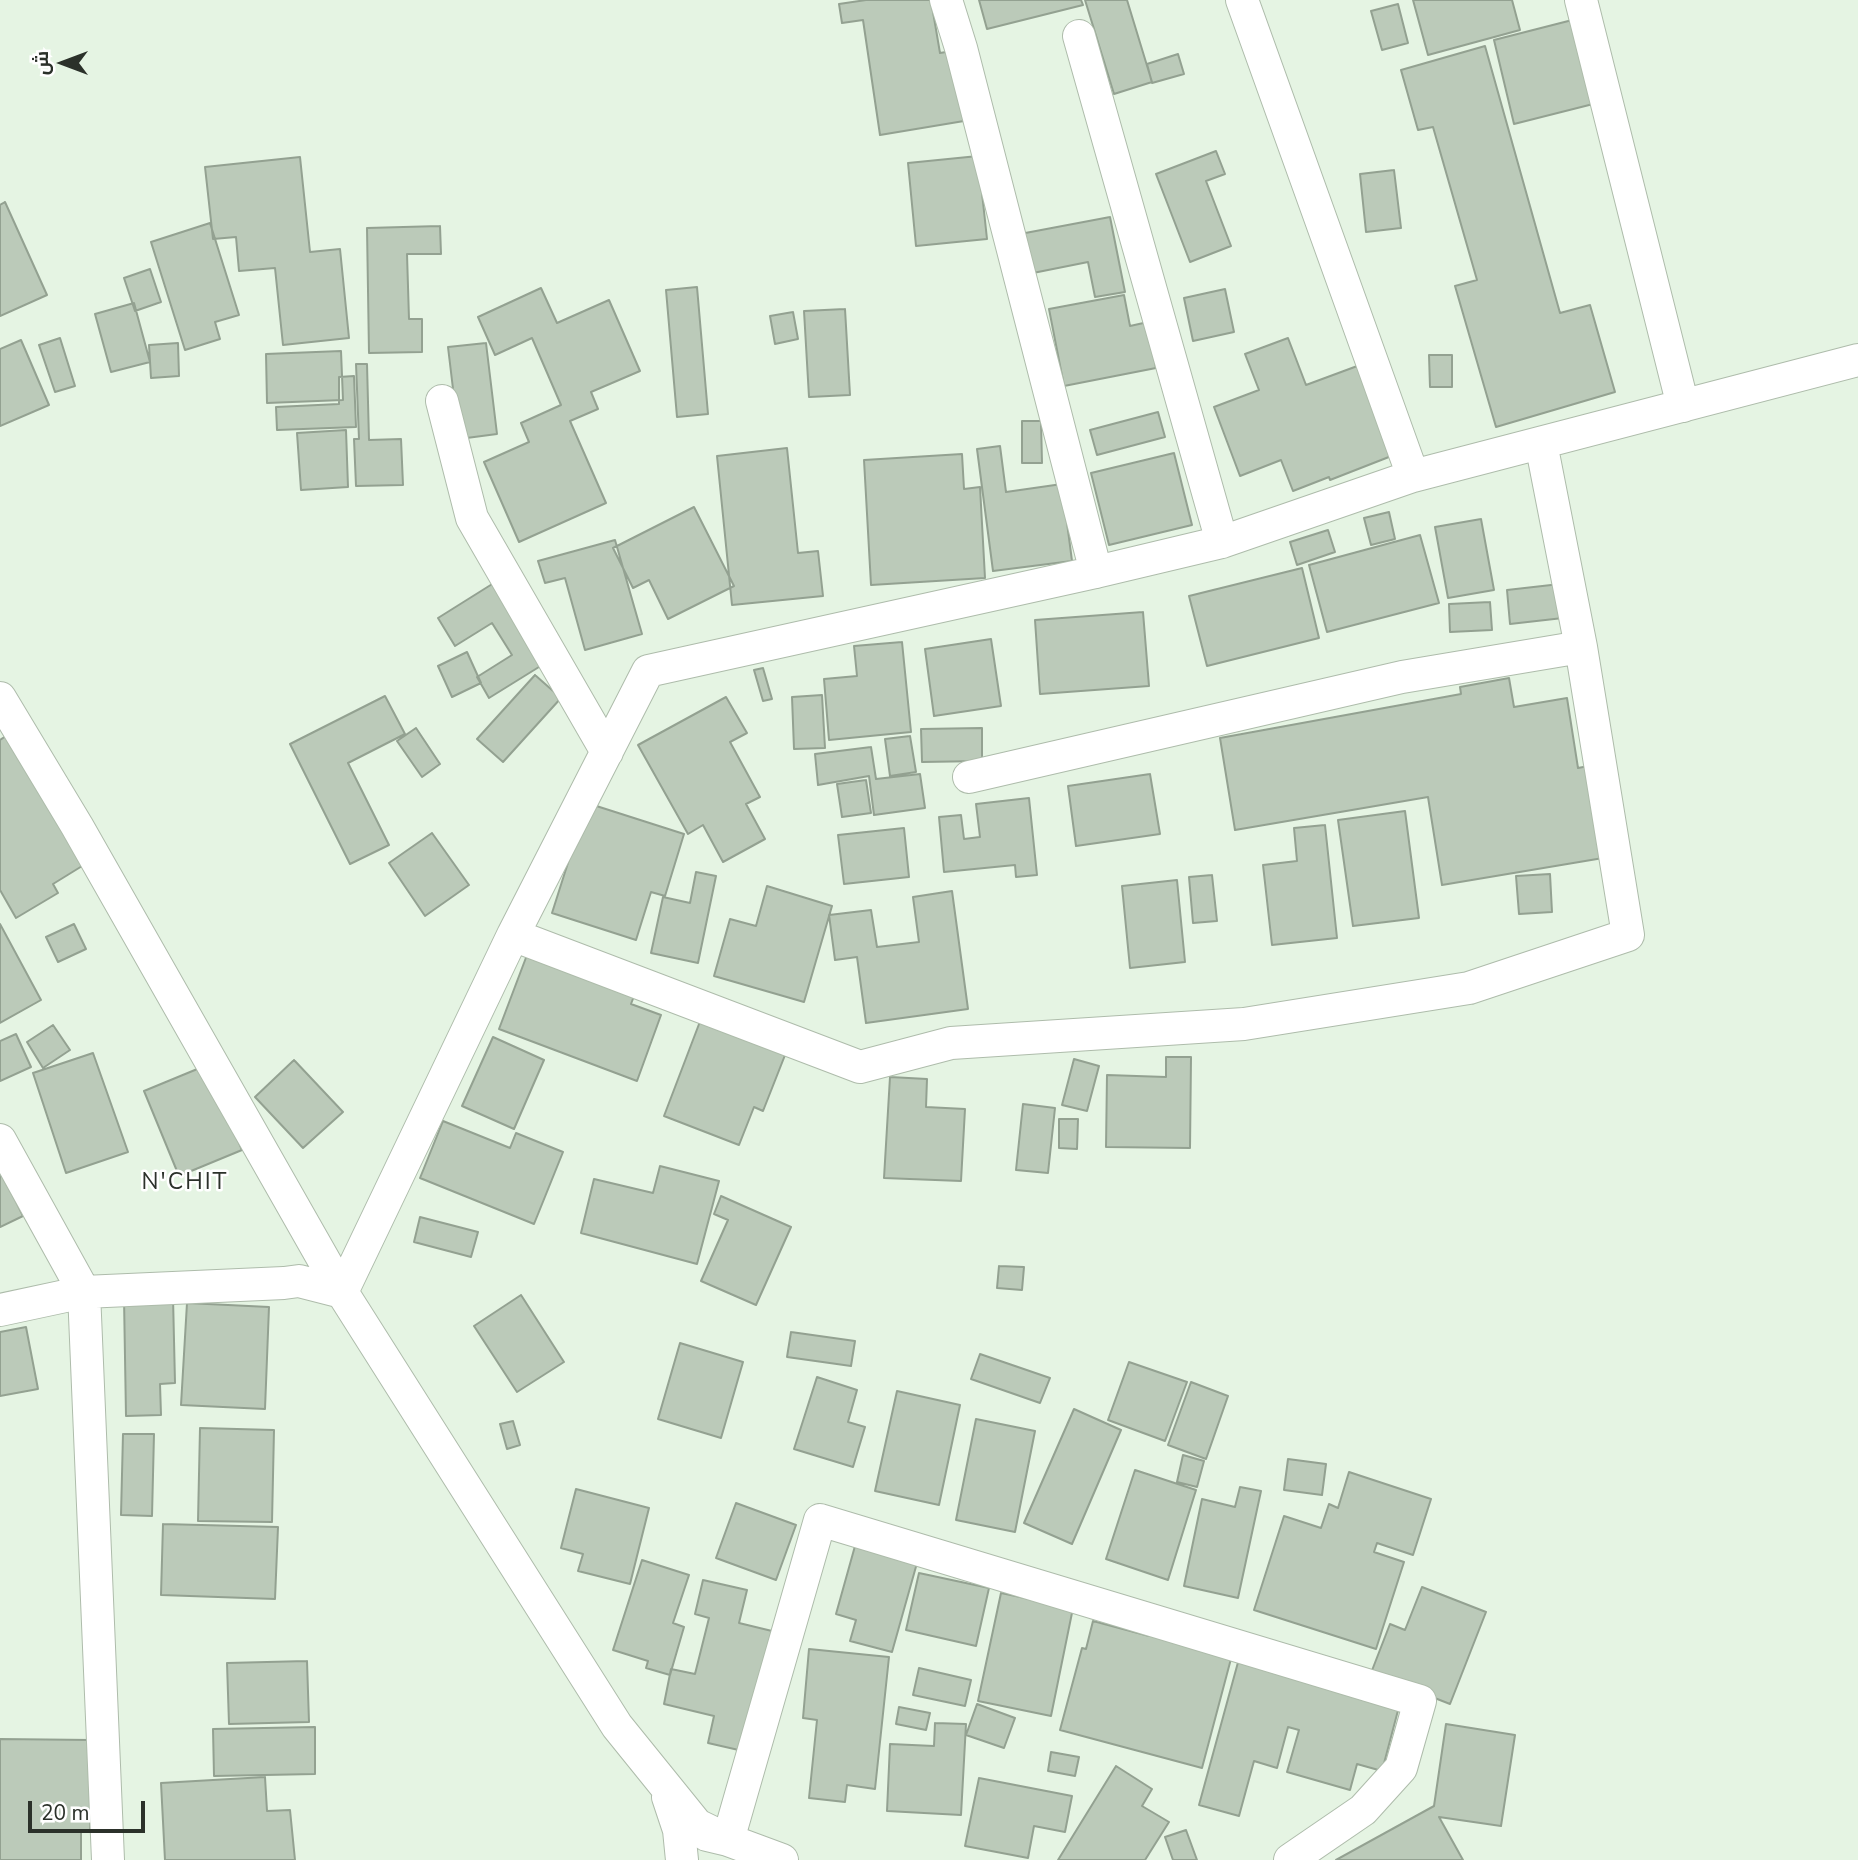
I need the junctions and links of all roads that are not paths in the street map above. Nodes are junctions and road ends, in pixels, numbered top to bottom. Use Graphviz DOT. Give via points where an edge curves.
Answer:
graph roads {
  1 [pos="946,0"];
  2 [pos="1242,0"];
  3 [pos="1581,0"];
  4 [pos="1079,36"];
  5 [pos="1858,360"];
  6 [pos="442,401"];
  7 [pos="1683,406"];
  8 [pos="1542,443"];
  9 [pos="1413,475"];
  10 [pos="1222,542"];
  11 [pos="1096,572"];
  12 [pos="1581,647"];
  13 [pos="0,698"];
  14 [pos="607,752"];
  15 [pos="969,777"];
  16 [pos="513,935"];
  17 [pos="0,1140"];
  18 [pos="84,1292"];
  19 [pos="342,1292"];
  20 [pos="0,1310"];
  21 [pos="664,1783"];
  22 [pos="728,1840"];
  23 [pos="681,1845"];
  24 [pos="108,1860"];
  25 [pos="782,1860"];
  26 [pos="1290,1860"];
  1 -- 11 [label="street"];
  2 -- 9 [label="street"];
  3 -- 7 [label="street"];
  4 -- 10 [label="street"];
  5 -- 7 [label="street"];
  6 -- 14 [label="street" via="472,518"];
  7 -- 8 [label="street"];
  8 -- 9 [label="street"];
  8 -- 12 [label="street"];
  9 -- 10 [label="street"];
  10 -- 11 [label="street"];
  11 -- 14 [label="street" via="648,671"];
  12 -- 15 [label="street" via="1402,677"];
  12 -- 16 [label="street" via="1628,935 1469,988 1244,1024 951,1043 860,1067"];
  13 -- 19 [label="street"];
  14 -- 16 [label="street"];
  16 -- 19 [label="street"];
  17 -- 18 [label="street"];
  18 -- 19 [label="street" via="299,1281"];
  18 -- 20 [label="street"];
  18 -- 24 [label="street"];
  19 -- 21 [label="street" via="617,1726"];
  21 -- 22 [label="street" via="697,1825"];
  21 -- 23 [label="street"];
  22 -- 23 [label="street"];
  22 -- 25 [label="street"];
  22 -- 26 [label="street" via="820,1520 1420,1701 1401,1768 1363,1810"];
}
